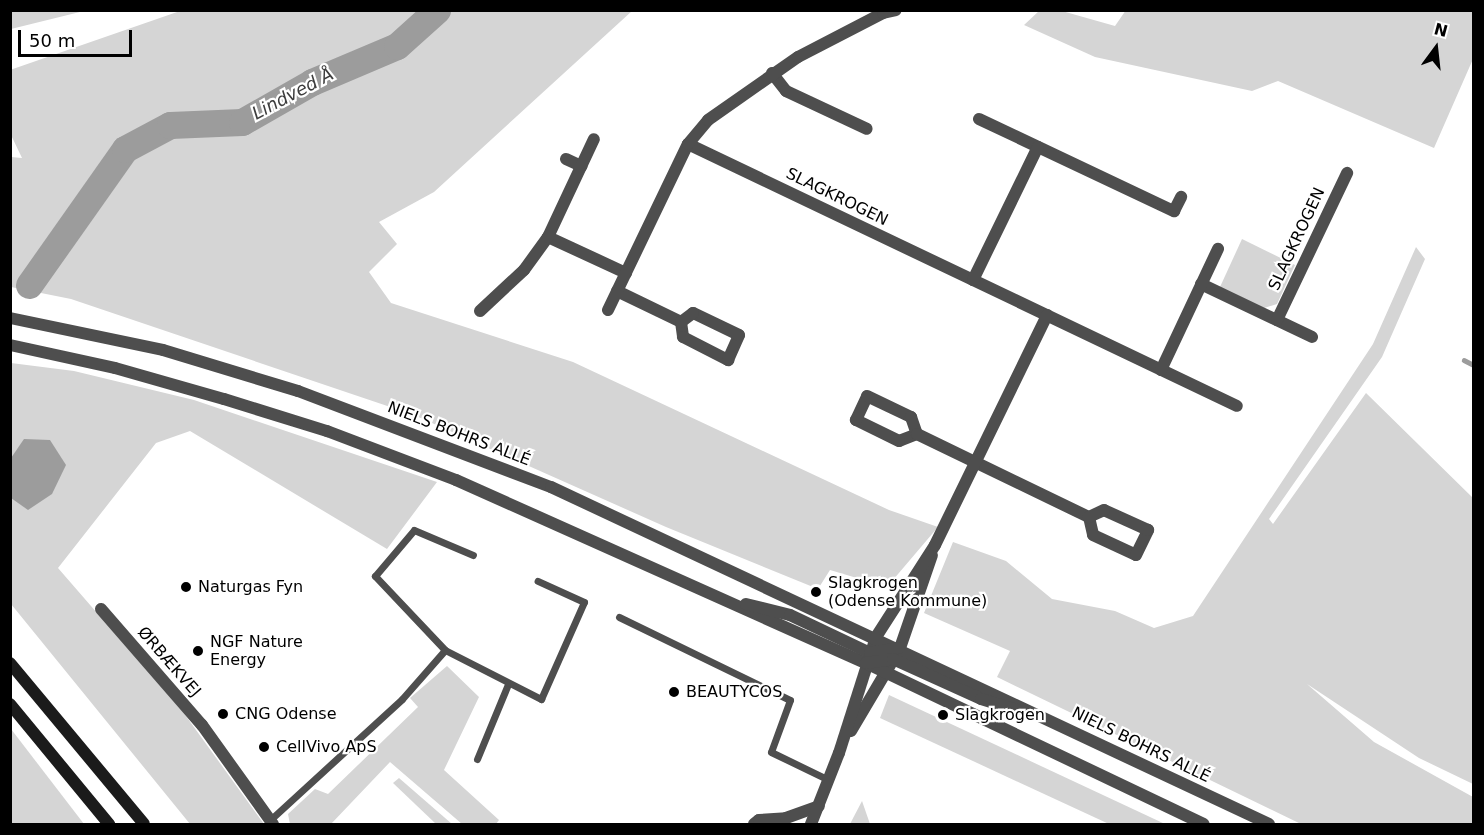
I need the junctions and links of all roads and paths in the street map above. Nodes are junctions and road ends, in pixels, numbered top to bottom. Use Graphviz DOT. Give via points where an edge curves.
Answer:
graph roads {
  1 [pos="896,10"];
  2 [pos="772,73"];
  3 [pos="979,119"];
  4 [pos="867,129"];
  5 [pos="594,139"];
  6 [pos="687,144"];
  7 [pos="1038,147"];
  8 [pos="566,159"];
  9 [pos="581,166"];
  10 [pos="1347,173"];
  11 [pos="1181,197"];
  12 [pos="548,237"];
  13 [pos="1218,249"];
  14 [pos="626,273"];
  15 [pos="973,280"];
  16 [pos="1202,284"];
  17 [pos="617,291"];
  18 [pos="608,310"];
  19 [pos="480,311"];
  20 [pos="1047,315"];
  21 [pos="10,318"];
  22 [pos="1277,320"];
  23 [pos="681,322"];
  24 [pos="1312,337"];
  25 [pos="10,345"];
  26 [pos="1161,370"];
  27 [pos="1236,406"];
  28 [pos="917,434"];
  29 [pos="976,463"];
  30 [pos="1089,517"];
  31 [pos="935,545"];
  32 [pos="473,555"];
  33 [pos="538,581"];
  34 [pos="101,609"];
  35 [pos="618,617"];
  36 [pos="876,637"];
  37 [pos="445,650"];
  38 [pos="896,654"];
  39 [pos="868,658"];
  40 [pos="10,663"];
  41 [pos="884,672"];
  42 [pos="508,684"];
  43 [pos="10,704"];
  44 [pos="839,753"];
  45 [pos="477,759"];
  46 [pos="829,780"];
  47 [pos="819,806"];
  48 [pos="272,822"];
  49 [pos="109,825"];
  50 [pos="144,825"];
  51 [pos="754,825"];
  52 [pos="811,825"];
  53 [pos="1204,825"];
  54 [pos="1269,825"];
  1 -- 2 [label="street" via="883,13"];
  2 -- 4 [label="street" via="786,90"];
  2 -- 6 [label="street" via="708,120"];
  3 -- 7 [label="street"];
  5 -- 9 [label="street"];
  6 -- 14 [label="street"];
  6 -- 15 [label="street, SLAGKROGEN"];
  7 -- 11 [label="street" via="1174,211"];
  7 -- 15 [label="street"];
  8 -- 9 [label="street"];
  9 -- 12 [label="street"];
  10 -- 22 [label="street, SLAGKROGEN"];
  12 -- 14 [label="street"];
  12 -- 19 [label="street" via="524,270"];
  13 -- 16 [label="street"];
  14 -- 17 [label="street"];
  15 -- 20 [label="street, SLAGKROGEN"];
  16 -- 22 [label="street"];
  16 -- 26 [label="street"];
  17 -- 18 [label="street"];
  17 -- 23 [label="street"];
  20 -- 26 [label="street, SLAGKROGEN"];
  20 -- 29 [label="street"];
  21 -- 36 [label="street, NIELS BOHRS ALLÉ" via="163,350 298,391 398,427 550,487"];
  22 -- 24 [label="street"];
  23 -- 23 [label="street" via="683,337 728,360 739,335 693,313"];
  25 -- 39 [label="street" via="115,368 327,431 456,480 711,594"];
  26 -- 27 [label="street, SLAGKROGEN"];
  28 -- 28 [label="street" via="899,441 856,420 867,396 910,417"];
  28 -- 29 [label="street"];
  29 -- 30 [label="street"];
  29 -- 31 [label="street"];
  30 -- 30 [label="street" via="1093,535 1136,555 1148,530 1104,510"];
  31 -- 36 [label="street"];
  31 -- 38 [label="street"];
  32 -- 37 [label="lane" via="414,530 375,576"];
  33 -- 42 [label="lane" via="584,602 541,699"];
  34 -- 48 [label="street, ØRBÆKVEJ" via="202,725"];
  35 -- 46 [label="lane" via="790,700 771,752"];
  36 -- 38 [label="street, NIELS BOHRS ALLÉ"];
  36 -- 39 [label="street"];
  37 -- 42 [label="lane"];
  37 -- 48 [label="lane" via="402,699"];
  38 -- 39 [label="street"];
  38 -- 41 [label="street"];
  38 -- 54 [label="street, NIELS BOHRS ALLÉ" via="1058,723"];
  39 -- 41 [label="street"];
  39 -- 44 [label="street"];
  40 -- 50 [label="main road"];
  41 -- 44 [label="street"];
  41 -- 53 [label="street"];
  42 -- 45 [label="lane"];
  43 -- 49 [label="main road"];
  44 -- 46 [label="street"];
  46 -- 47 [label="street"];
  47 -- 51 [label="street" via="786,818 759,820"];
  47 -- 52 [label="street"];
}
